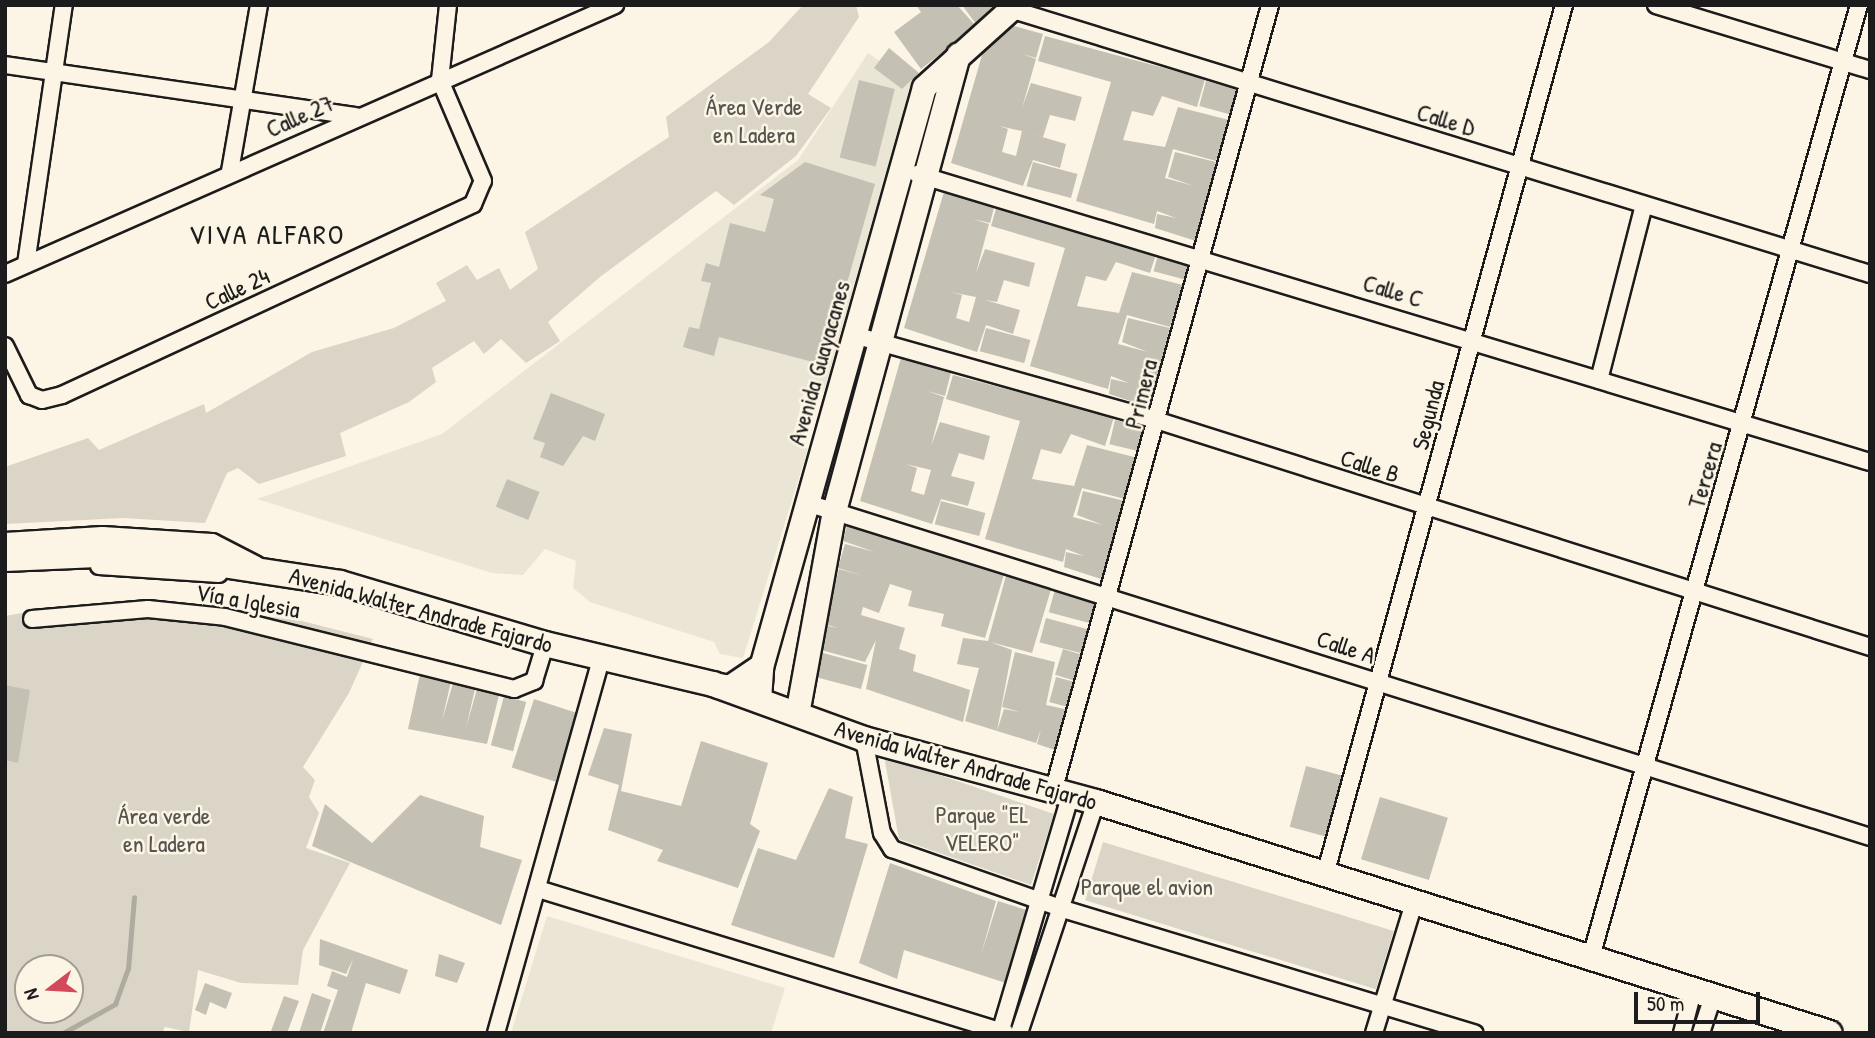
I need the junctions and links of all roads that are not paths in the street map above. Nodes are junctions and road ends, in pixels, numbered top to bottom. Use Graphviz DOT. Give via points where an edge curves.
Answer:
graph roads {
  1 [pos="64,5"];
  2 [pos="259,5"];
  3 [pos="448,5"];
  4 [pos="615,5"];
  5 [pos="1270,5"];
  6 [pos="1564,5"];
  7 [pos="1656,5"];
  8 [pos="1859,5"];
  9 [pos="1012,7"];
  10 [pos="958,55"];
  11 [pos="1844,61"];
  12 [pos="5,65"];
  13 [pos="54,70"];
  14 [pos="1870,70"];
  15 [pos="440,80"];
  16 [pos="1247,83"];
  17 [pos="247,99"];
  18 [pos="355,116"];
  19 [pos="1518,166"];
  20 [pos="900,170"];
  21 [pos="230,171"];
  22 [pos="925,176"];
  23 [pos="1644,205"];
  24 [pos="1791,250"];
  25 [pos="1199,254"];
  26 [pos="26,264"];
  27 [pos="5,274"];
  28 [pos="1870,274"];
  29 [pos="854,335"];
  30 [pos="1471,340"];
  31 [pos="880,344"];
  32 [pos="5,346"];
  33 [pos="1599,380"];
  34 [pos="1158,421"];
  35 [pos="1743,425"];
  36 [pos="1870,462"];
  37 [pos="807,503"];
  38 [pos="1429,509"];
  39 [pos="834,511"];
  40 [pos="5,544"];
  41 [pos="5,559"];
  42 [pos="245,567"];
  43 [pos="5,571"];
  44 [pos="1696,590"];
  45 [pos="1111,594"];
  46 [pos="32,619"];
  47 [pos="545,644"];
  48 [pos="1870,647"];
  49 [pos="601,656"];
  50 [pos="761,667"];
  51 [pos="1380,682"];
  52 [pos="713,684"];
  53 [pos="759,699"];
  54 [pos="797,714"];
  55 [pos="864,739"];
  56 [pos="1645,765"];
  57 [pos="1062,794"];
  58 [pos="1096,802"];
  59 [pos="1870,836"];
  60 [pos="1325,875"];
  61 [pos="538,889"];
  62 [pos="1415,900"];
  63 [pos="1040,901"];
  64 [pos="1063,909"];
  65 [pos="1591,957"];
  66 [pos="1703,993"];
  67 [pos="1384,1006"];
  68 [pos="1002,1032"];
  69 [pos="496,1033"];
  70 [pos="1019,1033"];
  71 [pos="1374,1033"];
  72 [pos="1475,1033"];
  73 [pos="1682,1033"];
  74 [pos="1701,1033"];
  75 [pos="1830,1033"];
  1 -- 13 [label="street"];
  2 -- 17 [label="street"];
  3 -- 15 [label="street, Calle 24"];
  4 -- 15 [label="street, Calle 27"];
  5 -- 16 [label="street, Primera"];
  6 -- 19 [label="street, Segunda"];
  7 -- 11 [label="street"];
  8 -- 11 [label="street, Tercera"];
  9 -- 10 [label="street, Avenida Guayacanes"];
  9 -- 16 [label="street, Calle D"];
  10 -- 20 [label="street, Avenida Guayacanes" via="924,87"];
  10 -- 22 [label="street"];
  11 -- 14 [label="street"];
  11 -- 24 [label="street, Tercera"];
  12 -- 13 [label="street"];
  13 -- 17 [label="street"];
  13 -- 26 [label="street"];
  15 -- 18 [label="street, Calle 27"];
  15 -- 32 [label="street, Calle 24" via="483,181 473,204 62,394 42,400 29,396"];
  16 -- 19 [label="street, Calle D"];
  16 -- 25 [label="street, Primera"];
  17 -- 18 [label="street"];
  17 -- 21 [label="street"];
  18 -- 21 [label="street, Calle 27"];
  19 -- 23 [label="street, Calle D"];
  19 -- 30 [label="street, Segunda"];
  20 -- 22 [label="street, Calle C"];
  20 -- 29 [label="street, Avenida Guayacanes"];
  21 -- 26 [label="street, Calle 27"];
  22 -- 25 [label="street, Calle C"];
  22 -- 31 [label="street"];
  23 -- 24 [label="street, Calle D"];
  23 -- 33 [label="street"];
  24 -- 28 [label="street, Calle D"];
  24 -- 35 [label="street, Tercera"];
  25 -- 30 [label="street, Calle C"];
  25 -- 34 [label="street, Primera"];
  26 -- 27 [label="street, Calle 27"];
  29 -- 31 [label="street, Calle B"];
  29 -- 37 [label="street, Avenida Guayacanes"];
  30 -- 33 [label="street, Calle C"];
  30 -- 38 [label="street, Segunda"];
  31 -- 34 [label="street, Calle B"];
  31 -- 39 [label="street"];
  33 -- 35 [label="street, Calle C"];
  34 -- 38 [label="street, Calle B"];
  34 -- 45 [label="street, Primera"];
  35 -- 36 [label="street, Calle C"];
  35 -- 44 [label="street, Tercera"];
  37 -- 39 [label="street, Calle A"];
  37 -- 50 [label="street, Avenida Guayacanes"];
  38 -- 44 [label="street, Calle B"];
  38 -- 51 [label="street, Segunda"];
  39 -- 45 [label="street, Calle A"];
  39 -- 54 [label="street"];
  40 -- 42 [label="street, Avenida Walter Andrade Fajardo" via="102,538 211,545"];
  41 -- 42 [label="main road, Avenida Walter Andrade Fajardo" via="144,553"];
  42 -- 43 [label="street, Avenida Walter Andrade Fajardo" via="211,575 109,566"];
  42 -- 47 [label="main road, Avenida Walter Andrade Fajardo" via="340,583"];
  44 -- 48 [label="street, Calle B"];
  44 -- 56 [label="street, Tercera"];
  45 -- 51 [label="street, Calle A"];
  45 -- 57 [label="street, Primera"];
  46 -- 47 [label="street, Vía a Iglesia" via="148,609 225,617 514,689 534,681"];
  47 -- 49 [label="main road, Avenida Walter Andrade Fajardo"];
  49 -- 52 [label="main road, Avenida Walter Andrade Fajardo"];
  49 -- 61 [label="street"];
  50 -- 52 [label="main road" via="730,688"];
  50 -- 53 [label="street, Avenida Guayacanes"];
  51 -- 56 [label="street, Calle A"];
  51 -- 60 [label="street, Segunda"];
  52 -- 53 [label="main road, Avenida Walter Andrade Fajardo"];
  53 -- 54 [label="main road, Avenida Walter Andrade Fajardo"];
  54 -- 55 [label="main road, Avenida Walter Andrade Fajardo"];
  55 -- 57 [label="main road, Avenida Walter Andrade Fajardo"];
  55 -- 63 [label="street" via="882,833 892,849"];
  56 -- 59 [label="street, Calle A"];
  56 -- 65 [label="street, Tercera"];
  57 -- 58 [label="main road, Avenida Walter Andrade Fajardo"];
  57 -- 63 [label="street, Primera"];
  58 -- 60 [label="main road, Avenida Walter Andrade Fajardo"];
  58 -- 64 [label="street"];
  60 -- 62 [label="main road, Avenida Walter Andrade Fajardo"];
  61 -- 68 [label="street"];
  61 -- 69 [label="street"];
  62 -- 65 [label="main road, Avenida Walter Andrade Fajardo"];
  62 -- 67 [label="street"];
  63 -- 64 [label="street"];
  63 -- 68 [label="street, Primera"];
  64 -- 67 [label="street"];
  64 -- 70 [label="street"];
  65 -- 66 [label="main road, Avenida Walter Andrade Fajardo"];
  66 -- 73 [label="street"];
  66 -- 74 [label="street"];
  66 -- 75 [label="main road, Avenida Walter Andrade Fajardo"];
  67 -- 71 [label="street"];
  67 -- 72 [label="street"];
}
